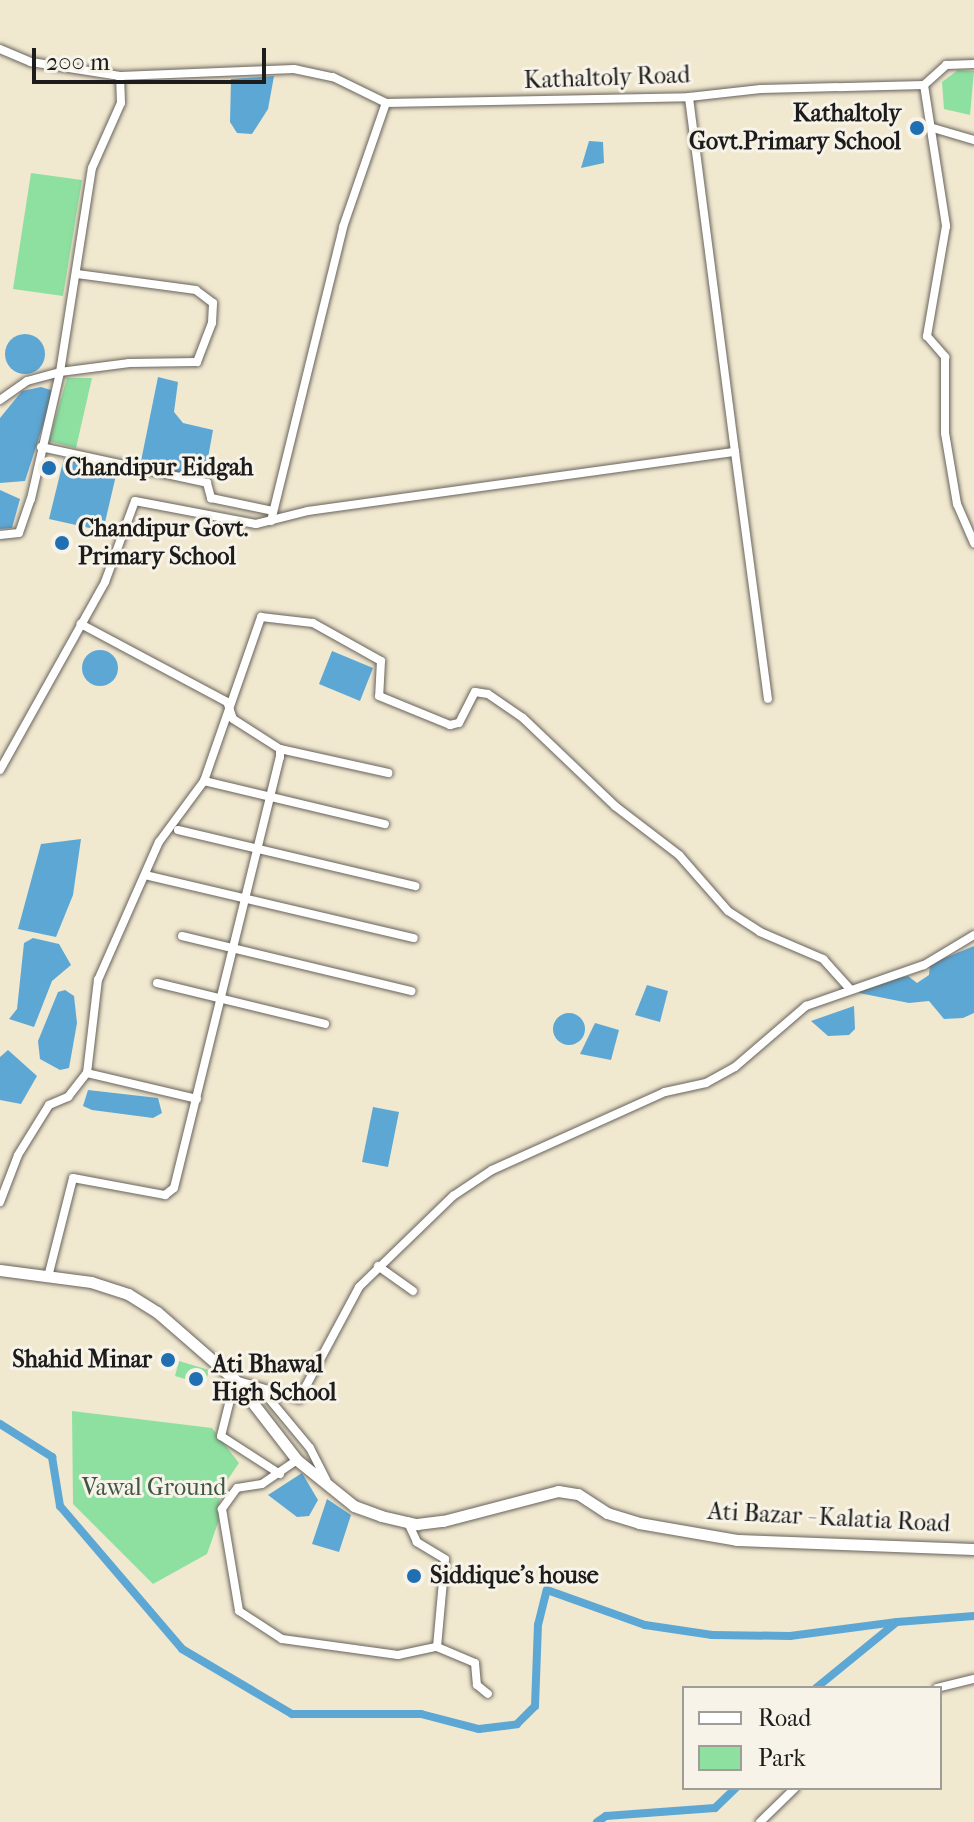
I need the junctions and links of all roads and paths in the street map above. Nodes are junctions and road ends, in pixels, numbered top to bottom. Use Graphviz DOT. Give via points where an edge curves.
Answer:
graph roads {
  1 [pos="0,49"];
  2 [pos="974,64"];
  3 [pos="120,76"];
  4 [pos="924,85"];
  5 [pos="689,97"];
  6 [pos="386,103"];
  7 [pos="933,128"];
  8 [pos="974,140"];
  9 [pos="77,274"];
  10 [pos="60,372"];
  11 [pos="0,400"];
  12 [pos="41,447"];
  13 [pos="735,452"];
  14 [pos="272,516"];
  15 [pos="0,535"];
  16 [pos="974,543"];
  17 [pos="81,624"];
  18 [pos="768,699"];
  19 [pos="230,709"];
  20 [pos="280,749"];
  21 [pos="0,770"];
  22 [pos="388,773"];
  23 [pos="204,781"];
  24 [pos="271,798"];
  25 [pos="385,824"];
  26 [pos="178,830"];
  27 [pos="259,848"];
  28 [pos="145,875"];
  29 [pos="415,886"];
  30 [pos="246,898"];
  31 [pos="974,935"];
  32 [pos="182,936"];
  33 [pos="414,938"];
  34 [pos="234,948"];
  35 [pos="157,983"];
  36 [pos="850,989"];
  37 [pos="411,991"];
  38 [pos="221,999"];
  39 [pos="325,1024"];
  40 [pos="87,1073"];
  41 [pos="197,1099"];
  42 [pos="0,1202"];
  43 [pos="378,1266"];
  44 [pos="0,1270"];
  45 [pos="49,1273"];
  46 [pos="413,1291"];
  47 [pos="235,1380"];
  48 [pos="261,1390"];
  49 [pos="297,1460"];
  50 [pos="280,1474"];
  51 [pos="331,1489"];
  52 [pos="407,1521"];
  53 [pos="974,1549"];
  54 [pos="437,1647"];
  55 [pos="974,1679"];
  56 [pos="942,1687"];
  57 [pos="488,1694"];
  58 [pos="793,1790"];
  59 [pos="760,1822"];
  1 -- 3 [label="street, Kathaltoly Road" via="31,62"];
  2 -- 4 [label="street" via="946,65"];
  3 -- 6 [label="street, Kathaltoly Road" via="294,69 333,77"];
  3 -- 9 [label="street" via="121,103 92,168"];
  4 -- 5 [label="street, Kathaltoly Road" via="761,89"];
  4 -- 7 [label="street"];
  5 -- 6 [label="street, Kathaltoly Road"];
  5 -- 13 [label="street"];
  6 -- 14 [label="street" via="343,227"];
  7 -- 8 [label="street"];
  7 -- 16 [label="street" via="946,226 927,336 945,357 945,433 957,504"];
  9 -- 10 [label="street"];
  9 -- 10 [label="street" via="196,290 213,303 212,323 197,362"];
  10 -- 11 [label="street" via="27,381"];
  10 -- 12 [label="street"];
  12 -- 14 [label="street" via="207,483 211,498"];
  12 -- 15 [label="street" via="19,533"];
  13 -- 14 [label="street"];
  13 -- 18 [label="street"];
  14 -- 17 [label="street" via="256,524 135,501 129,507 122,544"];
  17 -- 19 [label="street" via="227,702"];
  17 -- 21 [label="street"];
  19 -- 20 [label="street" via="233,719"];
  19 -- 23 [label="street"];
  19 -- 36 [label="street" via="261,617 313,623 381,661 379,696 450,725 459,723 475,692 488,694 523,718 615,806 679,855 728,911 760,932 823,959"];
  20 -- 22 [label="street"];
  20 -- 24 [label="street"];
  23 -- 24 [label="street"];
  23 -- 28 [label="street" via="159,842"];
  24 -- 25 [label="street"];
  24 -- 27 [label="street"];
  26 -- 27 [label="street"];
  27 -- 29 [label="street"];
  27 -- 30 [label="street"];
  28 -- 30 [label="street"];
  28 -- 40 [label="street" via="98,980"];
  30 -- 33 [label="street"];
  30 -- 34 [label="street"];
  31 -- 36 [label="street" via="924,965"];
  32 -- 34 [label="street"];
  34 -- 37 [label="street"];
  34 -- 38 [label="street"];
  35 -- 38 [label="street"];
  36 -- 43 [label="street" via="806,1006 764,1047 706,1083 665,1092 492,1170 453,1196"];
  38 -- 39 [label="street"];
  38 -- 41 [label="street"];
  40 -- 41 [label="street"];
  40 -- 42 [label="street" via="68,1097 49,1105 18,1155"];
  41 -- 45 [label="street" via="171,1194 73,1178"];
  43 -- 46 [label="street"];
  43 -- 48 [label="street" via="359,1287 299,1399"];
  44 -- 45 [label="main road"];
  45 -- 47 [label="main road" via="128,1294 157,1312"];
  47 -- 48 [label="street"];
  47 -- 49 [label="main road, Ati Bazar - Kalatia Road" via="291,1445"];
  47 -- 50 [label="street" via="221,1436"];
  48 -- 51 [label="street" via="310,1448"];
  49 -- 50 [label="street"];
  49 -- 51 [label="main road, Ati Bazar - Kalatia Road"];
  50 -- 54 [label="street" via="237,1488 222,1509 239,1611 282,1639 349,1652 398,1655"];
  51 -- 52 [label="main road, Ati Bazar - Kalatia Road" via="354,1506"];
  52 -- 53 [label="main road, Ati Bazar - Kalatia Road" via="443,1521 558,1491 578,1494 607,1513 639,1523 737,1540"];
  52 -- 54 [label="street" via="417,1542 445,1559"];
  54 -- 57 [label="street" via="475,1663 477,1685"];
  55 -- 56 [label="street"];
  58 -- 59 [label="street"];
}
